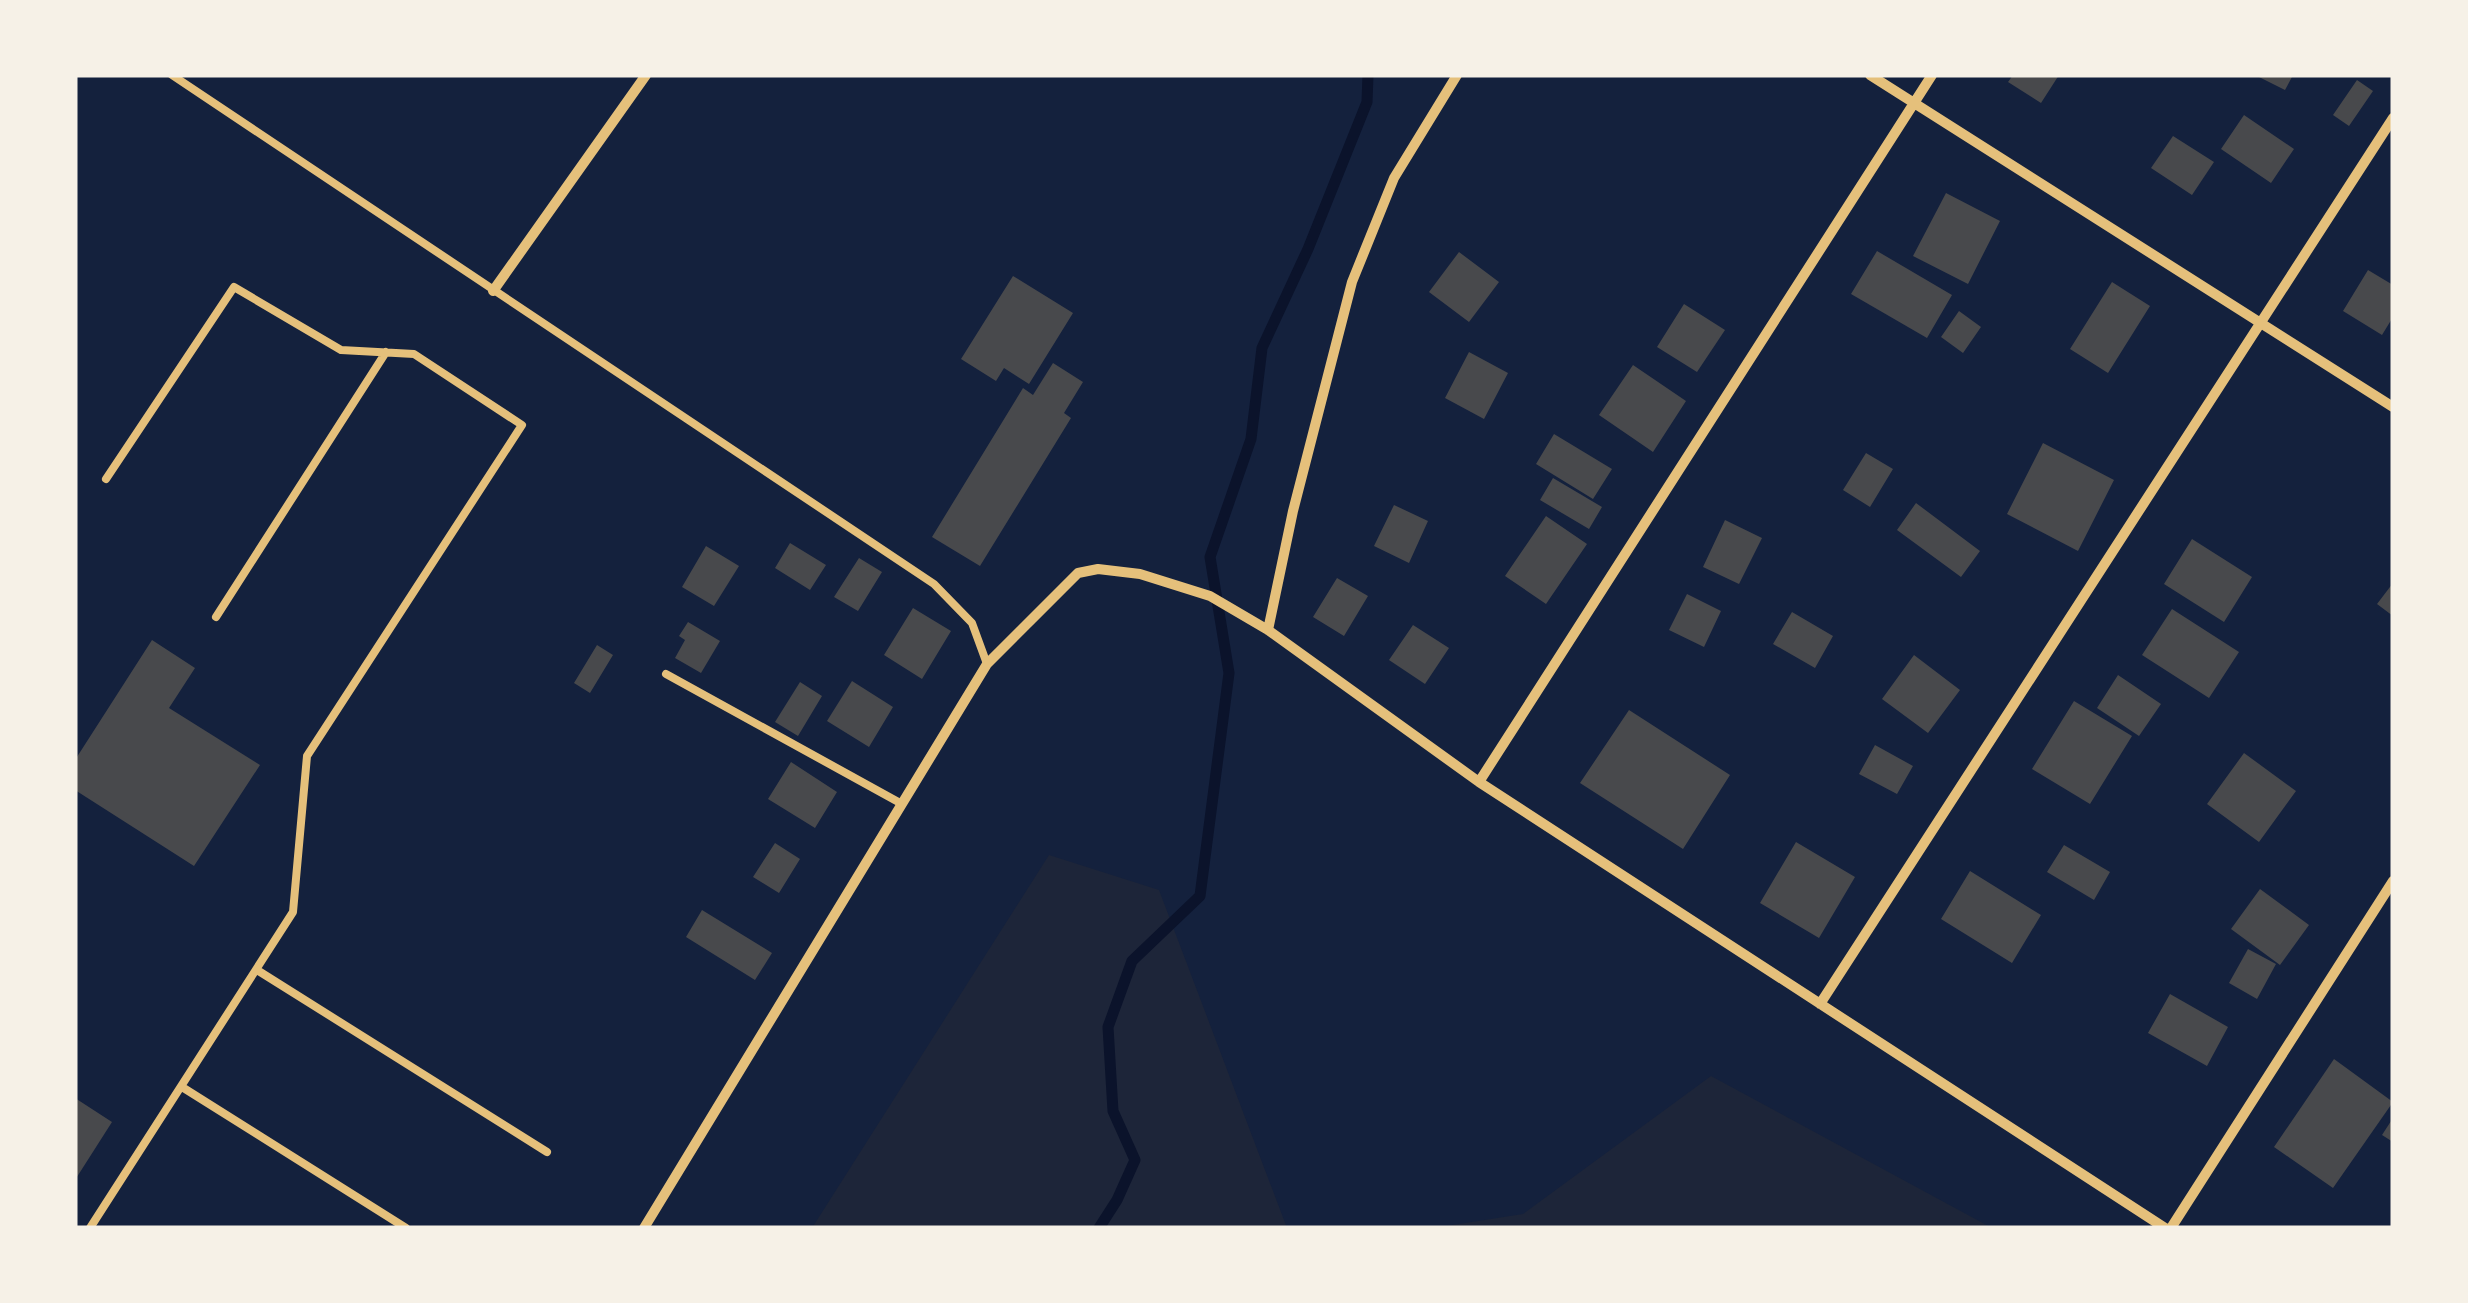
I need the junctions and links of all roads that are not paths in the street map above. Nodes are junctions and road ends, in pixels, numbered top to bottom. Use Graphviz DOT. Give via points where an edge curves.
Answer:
graph roads {
  1 [pos="172,75"];
  2 [pos="646,75"];
  3 [pos="1457,75"];
  4 [pos="1870,75"];
  5 [pos="1932,75"];
  6 [pos="1914,103"];
  7 [pos="2393,118"];
  8 [pos="494,292"];
  9 [pos="2260,324"];
  10 [pos="386,352"];
  11 [pos="2393,408"];
  12 [pos="106,479"];
  13 [pos="216,617"];
  14 [pos="1268,630"];
  15 [pos="987,664"];
  16 [pos="666,674"];
  17 [pos="1479,782"];
  18 [pos="902,804"];
  19 [pos="2393,881"];
  20 [pos="256,970"];
  21 [pos="1820,1004"];
  22 [pos="182,1088"];
  23 [pos="547,1152"];
  24 [pos="90,1228"];
  25 [pos="406,1228"];
  26 [pos="644,1228"];
  27 [pos="2168,1228"];
  1 -- 8 [label="lane"];
  2 -- 8 [label="street"];
  3 -- 14 [label="street" via="1394,178 1352,282"];
  4 -- 6 [label="street"];
  5 -- 6 [label="street"];
  6 -- 9 [label="street"];
  6 -- 17 [label="street"];
  7 -- 9 [label="street"];
  8 -- 15 [label="lane" via="934,584 972,623"];
  9 -- 11 [label="street"];
  9 -- 21 [label="street"];
  10 -- 12 [label="lane" via="340,350 234,288"];
  10 -- 13 [label="lane"];
  10 -- 20 [label="lane" via="414,354 522,425 307,756 294,912"];
  14 -- 15 [label="street" via="1210,596 1098,569 1078,573"];
  14 -- 17 [label="street"];
  15 -- 18 [label="street"];
  16 -- 18 [label="lane"];
  17 -- 21 [label="street"];
  18 -- 26 [label="street"];
  19 -- 27 [label="street"];
  20 -- 22 [label="lane"];
  20 -- 23 [label="lane"];
  21 -- 27 [label="street"];
  22 -- 24 [label="lane"];
  22 -- 25 [label="lane"];
}
